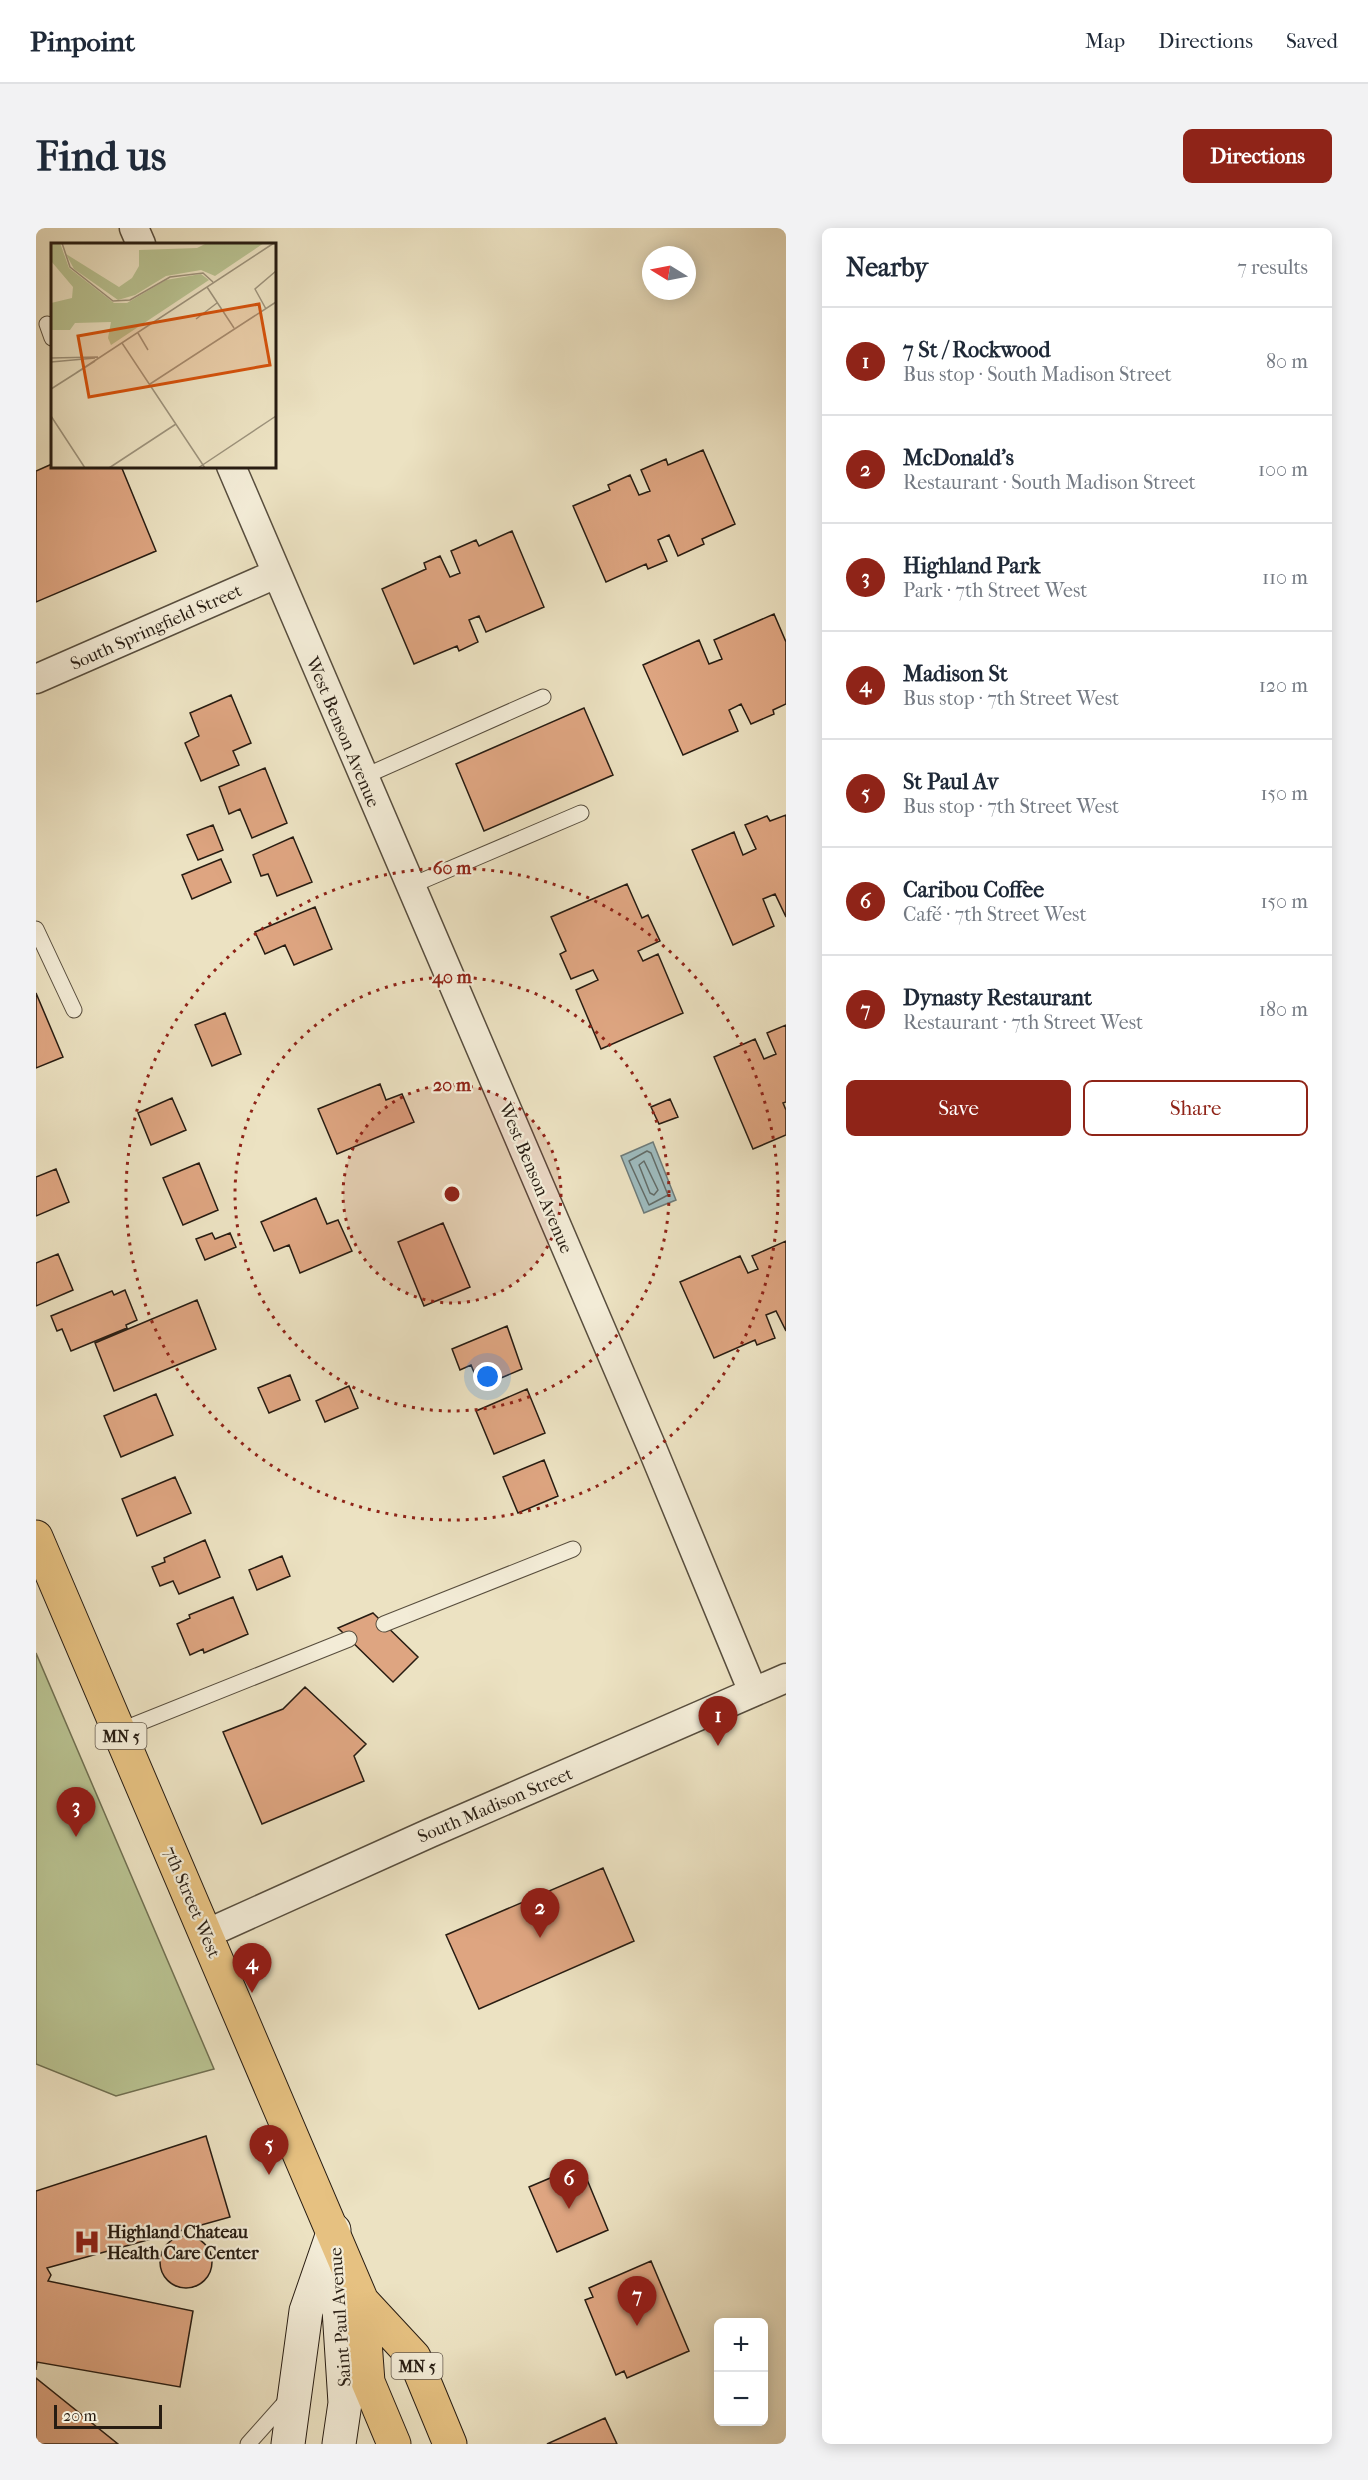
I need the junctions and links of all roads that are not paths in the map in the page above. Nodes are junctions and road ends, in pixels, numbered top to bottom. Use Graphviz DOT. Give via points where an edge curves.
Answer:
graph roads {
  1 [pos="134,228"];
  2 [pos="141,243"];
  3 [pos="232,468"];
  4 [pos="276,574"];
  5 [pos="36,679"];
  6 [pos="543,697"];
  7 [pos="363,777"];
  8 [pos="581,813"];
  9 [pos="410,886"];
  10 [pos="36,929"];
  11 [pos="74,1010"];
  12 [pos="36,1537"];
  13 [pos="573,1549"];
  14 [pos="384,1624"];
  15 [pos="349,1639"];
  16 [pos="786,1678"];
  17 [pos="753,1692"];
  18 [pos="119,1731"];
  19 [pos="206,1934"];
  20 [pos="334,2230"];
  21 [pos="362,2301"];
  22 [pos="295,2392"];
  23 [pos="248,2444"];
  24 [pos="288,2444"];
  25 [pos="339,2444"];
  26 [pos="394,2444"];
  27 [pos="450,2444"];
  1 -- 2 [label="street"];
  3 -- 4 [label="street, West Benson Avenue"];
  4 -- 5 [label="street, South Springfield Street"];
  4 -- 7 [label="street, West Benson Avenue"];
  6 -- 7 [label="lane"];
  7 -- 9 [label="street, West Benson Avenue"];
  8 -- 9 [label="lane"];
  9 -- 17 [label="street, West Benson Avenue"];
  10 -- 11 [label="lane"];
  12 -- 18 [label="main road, 7th Street West / MN 5"];
  13 -- 14 [label="lane"];
  15 -- 18 [label="lane"];
  16 -- 17 [label="street, South Madison Street"];
  17 -- 19 [label="street, South Madison Street"];
  18 -- 19 [label="main road, 7th Street West / MN 5"];
  19 -- 20 [label="main road, 7th Street West / MN 5"];
  20 -- 21 [label="main road, 7th Street West / MN 5"];
  20 -- 22 [label="street, Saint Paul Avenue" via="306,2312"];
  20 -- 25 [label="street, Saint Paul Avenue" via="345,2403"];
  21 -- 26 [label="main road, 7th Street West / MN 5" via="368,2382"];
  21 -- 27 [label="main road, 7th Street West / MN 5" via="414,2357"];
  22 -- 23 [label="lane"];
  22 -- 24 [label="street, Saint Paul Avenue"];
}
